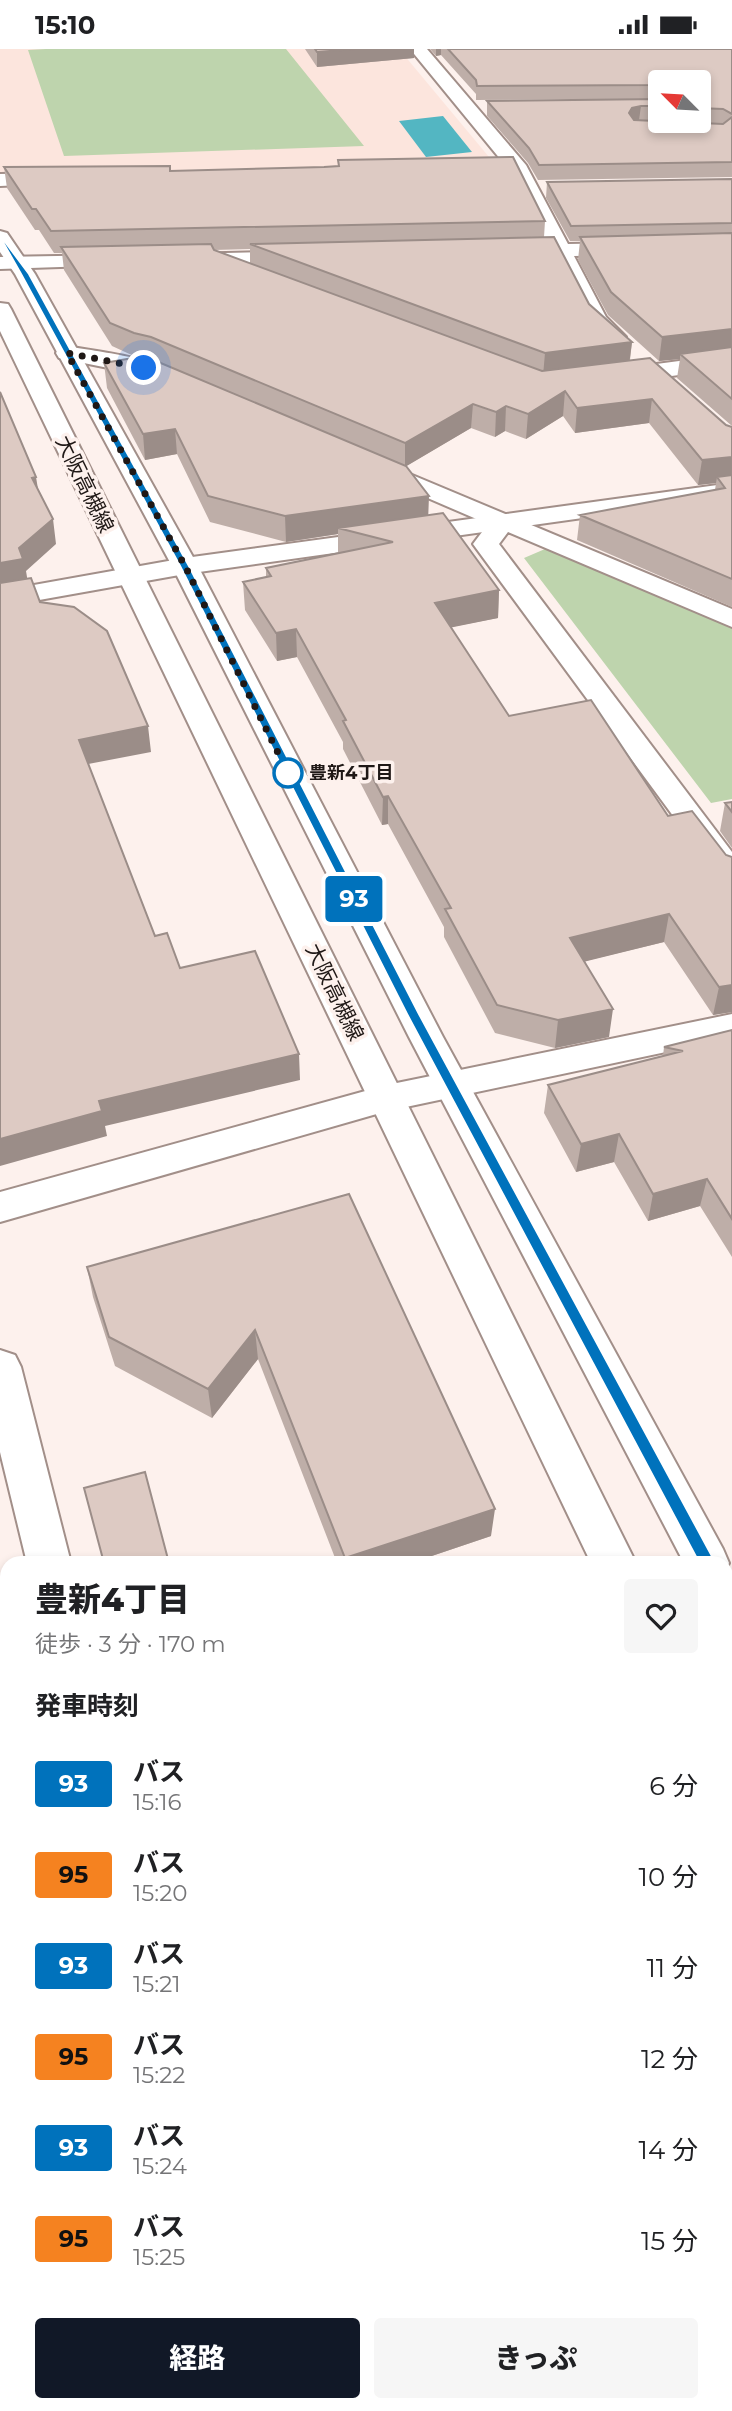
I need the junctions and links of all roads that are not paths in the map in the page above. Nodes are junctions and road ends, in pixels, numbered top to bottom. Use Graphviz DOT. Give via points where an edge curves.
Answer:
graph roads {
  1 [pos="418,49"];
  2 [pos="495,107"];
  3 [pos="467,108"];
  4 [pos="519,169"];
  5 [pos="492,170"];
  6 [pos="82,179"];
  7 [pos="0,180"];
  8 [pos="530,189"];
  9 [pos="557,189"];
  10 [pos="0,237"];
  11 [pos="732,247"];
  12 [pos="563,250"];
  13 [pos="494,251"];
  14 [pos="329,256"];
  15 [pos="205,259"];
  16 [pos="167,260"];
  17 [pos="129,261"];
  18 [pos="9,263"];
  19 [pos="255,278"];
  20 [pos="0,309"];
  21 [pos="67,353"];
  22 [pos="732,361"];
  23 [pos="651,372"];
  24 [pos="596,379"];
  25 [pos="182,384"];
  26 [pos="671,390"];
  27 [pos="349,455"];
  28 [pos="732,490"];
  29 [pos="503,521"];
  30 [pos="185,566"];
  31 [pos="129,576"];
  32 [pos="0,599"];
  33 [pos="732,619"];
  34 [pos="732,874"];
  35 [pos="732,1026"];
  36 [pos="451,1086"];
  37 [pos="387,1098"];
  38 [pos="0,1207"];
  39 [pos="0,1367"];
  40 [pos="48,1556"];
  41 [pos="611,1556"];
  42 [pos="703,1556"];
  1 -- 3 [label="street"];
  2 -- 3 [label="street"];
  3 -- 4 [label="street"];
  4 -- 5 [label="street"];
  4 -- 8 [label="street"];
  6 -- 7 [label="street"];
  8 -- 9 [label="street"];
  8 -- 12 [label="street"];
  10 -- 18 [label="street"];
  11 -- 12 [label="street"];
  12 -- 13 [label="street"];
  12 -- 23 [label="street" via="597,320"];
  14 -- 15 [label="street"];
  15 -- 16 [label="street"];
  15 -- 19 [label="street"];
  17 -- 18 [label="street"];
  18 -- 21 [label="street"];
  20 -- 31 [label="street, 大阪高槻線"];
  21 -- 25 [label="street" via="144,368"];
  21 -- 30 [label="street"];
  22 -- 23 [label="street"];
  23 -- 24 [label="street"];
  23 -- 26 [label="street"];
  27 -- 29 [label="street"];
  28 -- 29 [label="street"];
  29 -- 30 [label="street"];
  29 -- 33 [label="street"];
  29 -- 34 [label="street" via="486,544"];
  30 -- 31 [label="street"];
  30 -- 36 [label="street"];
  31 -- 32 [label="street"];
  31 -- 37 [label="street, 大阪高槻線"];
  35 -- 36 [label="street"];
  36 -- 37 [label="street"];
  36 -- 42 [label="street"];
  37 -- 38 [label="street"];
  37 -- 41 [label="street, 大阪高槻線"];
  39 -- 40 [label="street"];
}
